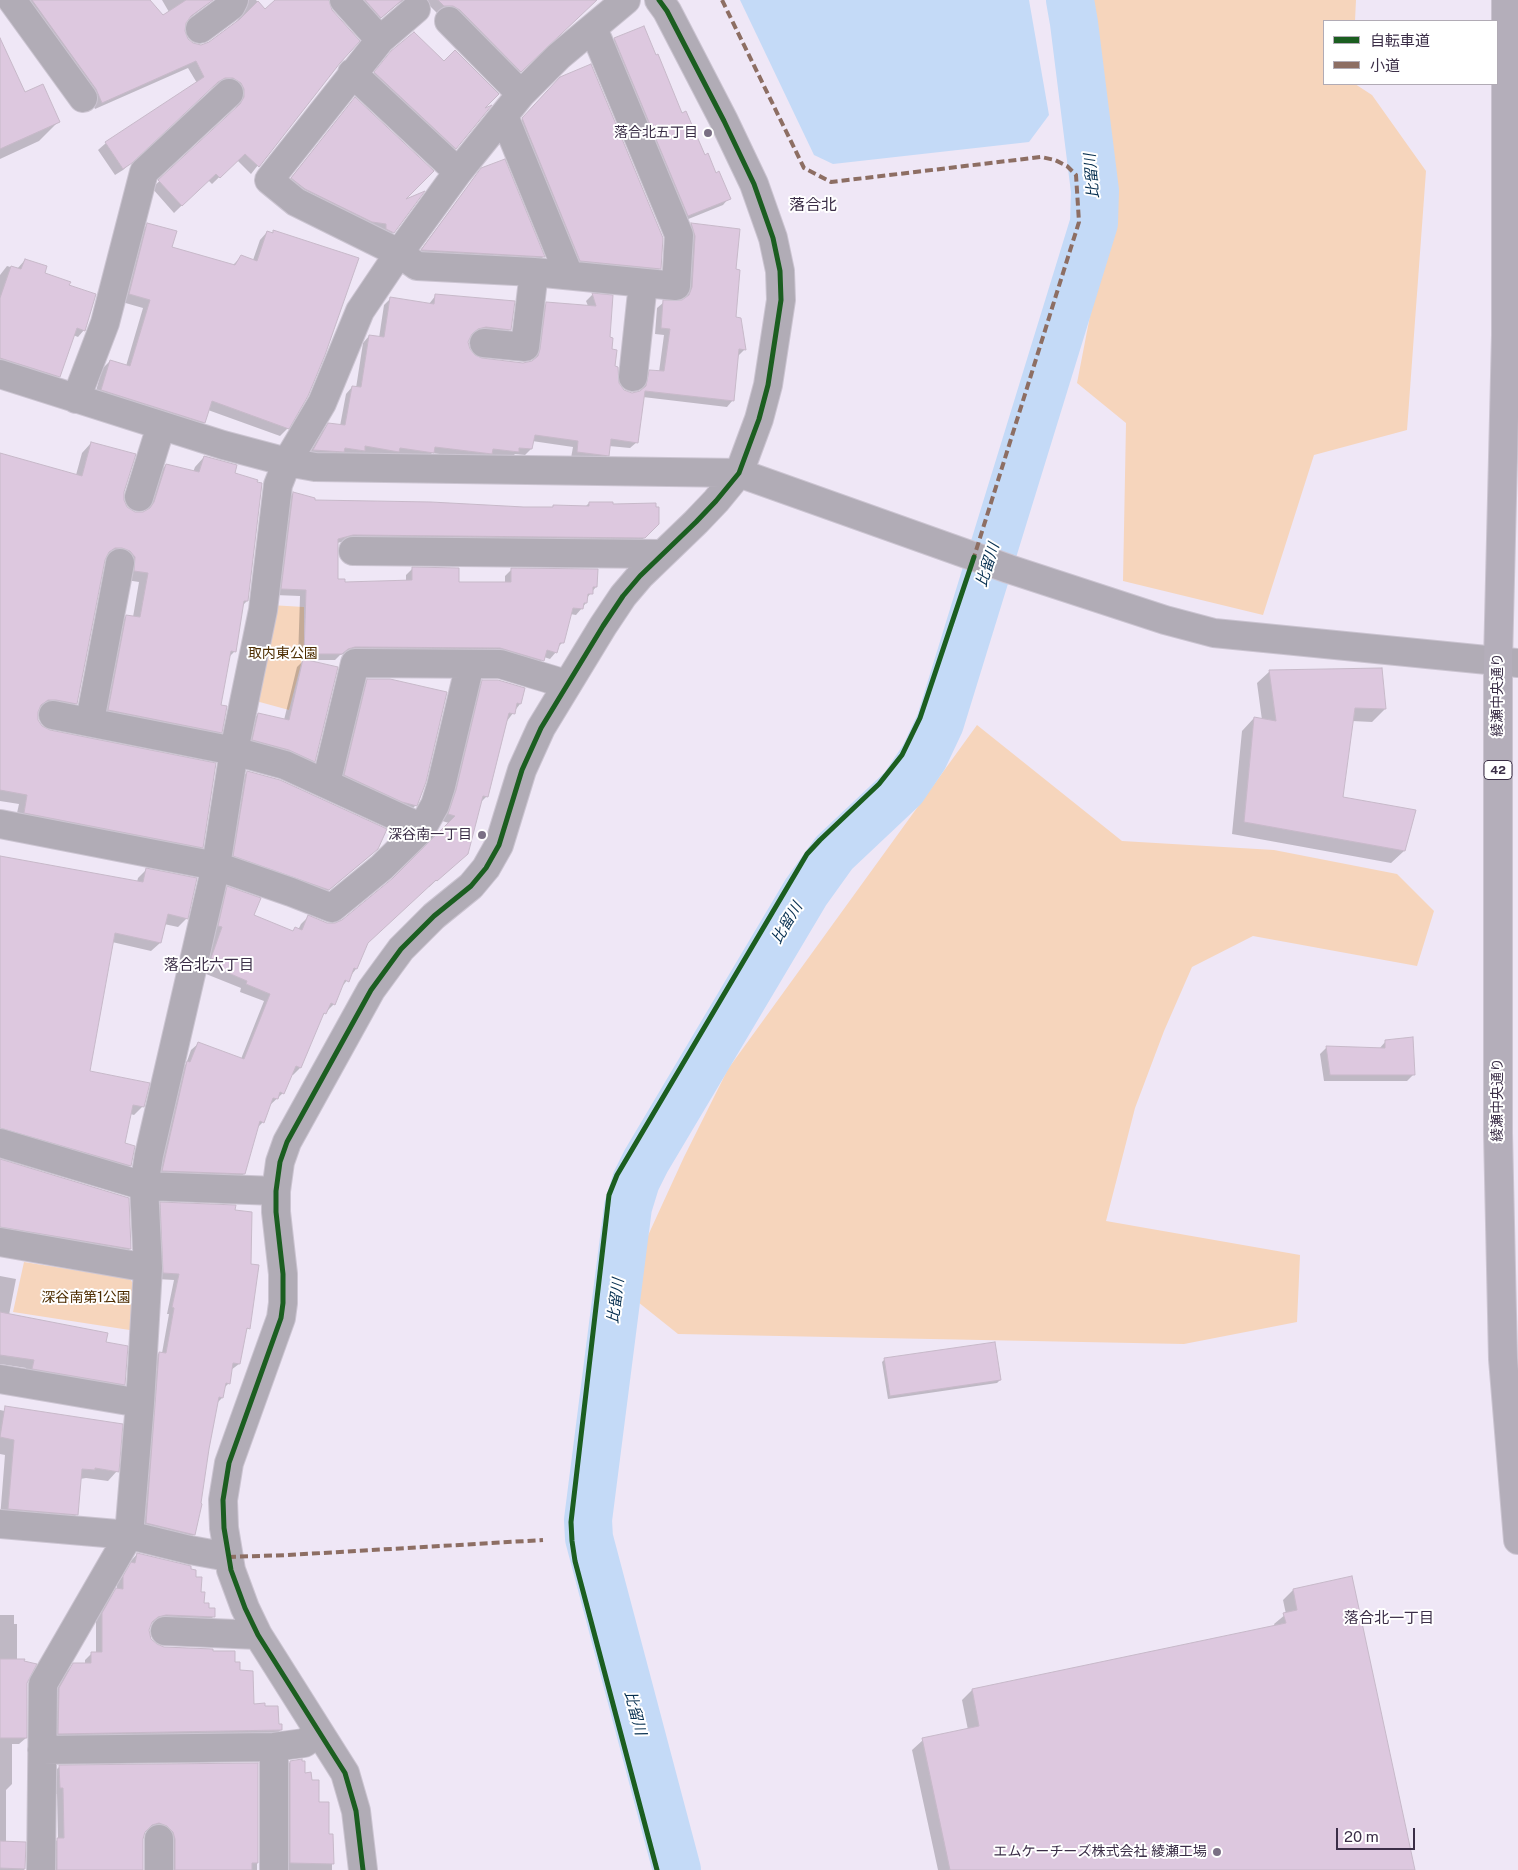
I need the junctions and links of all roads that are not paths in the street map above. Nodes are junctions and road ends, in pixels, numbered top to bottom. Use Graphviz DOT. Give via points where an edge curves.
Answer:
graph roads {
  1 [pos="12,0"];
  2 [pos="234,0"];
  3 [pos="344,0"];
  4 [pos="626,0"];
  5 [pos="659,0"];
  6 [pos="1506,0"];
  7 [pos="416,9"];
  8 [pos="449,21"];
  9 [pos="593,28"];
  10 [pos="200,29"];
  11 [pos="380,40"];
  12 [pos="352,73"];
  13 [pos="229,93"];
  14 [pos="521,94"];
  15 [pos="83,98"];
  16 [pos="504,116"];
  17 [pos="458,172"];
  18 [pos="399,253"];
  19 [pos="534,272"];
  20 [pos="569,275"];
  21 [pos="643,283"];
  22 [pos="484,343"];
  23 [pos="0,374"];
  24 [pos="633,377"];
  25 [pos="76,399"];
  26 [pos="161,426"];
  27 [pos="287,462"];
  28 [pos="739,473"];
  29 [pos="139,497"];
  30 [pos="353,550"];
  31 [pos="661,554"];
  32 [pos="120,564"];
  33 [pos="1508,662"];
  34 [pos="470,664"];
  35 [pos="566,684"];
  36 [pos="52,715"];
  37 [pos="90,722"];
  38 [pos="234,750"];
  39 [pos="326,783"];
  40 [pos="0,824"];
  41 [pos="422,828"];
  42 [pos="216,866"];
  43 [pos="0,1142"];
  44 [pos="144,1186"];
  45 [pos="276,1191"];
  46 [pos="0,1242"];
  47 [pos="148,1268"];
  48 [pos="0,1379"];
  49 [pos="140,1403"];
  50 [pos="0,1524"];
  51 [pos="129,1535"];
  52 [pos="1518,1540"];
  53 [pos="228,1557"];
  54 [pos="165,1631"];
  55 [pos="258,1635"];
  56 [pos="319,1732"];
  57 [pos="274,1747"];
  58 [pos="42,1750"];
  59 [pos="159,1839"];
  60 [pos="42,1870"];
  61 [pos="159,1870"];
  62 [pos="274,1870"];
  63 [pos="363,1870"];
  1 -- 15 [label="street"];
  2 -- 10 [label="street" via="231,6"];
  3 -- 11 [label="street"];
  4 -- 9 [label="street"];
  5 -- 28 [label="street" via="754,184 773,238 780,271 781,300 768,386"];
  6 -- 33 [label="main road, 綾瀬中央通り / 42"];
  7 -- 11 [label="street"];
  8 -- 14 [label="street"];
  9 -- 14 [label="street"];
  9 -- 21 [label="street" via="679,235 676,286"];
  11 -- 12 [label="street"];
  12 -- 17 [label="street"];
  12 -- 18 [label="street" via="269,180 296,202"];
  13 -- 25 [label="street" via="144,172 105,323"];
  14 -- 16 [label="street"];
  16 -- 17 [label="street"];
  16 -- 20 [label="street"];
  17 -- 18 [label="street"];
  18 -- 19 [label="street" via="418,266"];
  18 -- 27 [label="street" via="360,311 322,404"];
  19 -- 20 [label="street"];
  19 -- 22 [label="street" via="525,347"];
  20 -- 21 [label="street"];
  21 -- 24 [label="street"];
  23 -- 25 [label="street"];
  25 -- 26 [label="street"];
  26 -- 27 [label="street"];
  26 -- 29 [label="street"];
  27 -- 28 [label="street" via="327,468"];
  27 -- 38 [label="street" via="278,485 262,610"];
  28 -- 31 [label="street" via="696,522"];
  28 -- 33 [label="street" via="1009,569 1214,633"];
  30 -- 31 [label="street"];
  31 -- 35 [label="street" via="623,596"];
  32 -- 37 [label="street"];
  33 -- 52 [label="main road, 綾瀬中央通り / 42" via="1498,1163 1503,1359"];
  34 -- 35 [label="street" via="500,664"];
  34 -- 39 [label="street" via="356,663"];
  34 -- 41 [label="street" via="441,786"];
  35 -- 45 [label="street" via="522,770 499,845 486,868 471,886 401,949 371,990 288,1142 280,1162"];
  36 -- 37 [label="street"];
  37 -- 38 [label="street"];
  38 -- 39 [label="street" via="285,765"];
  38 -- 42 [label="street"];
  39 -- 41 [label="street"];
  40 -- 42 [label="street"];
  41 -- 42 [label="street" via="332,908"];
  42 -- 44 [label="street" via="148,1155"];
  43 -- 44 [label="street"];
  44 -- 45 [label="street"];
  44 -- 47 [label="street"];
  45 -- 53 [label="street" via="284,1274 283,1303 278,1327 229,1463 223,1500"];
  46 -- 47 [label="street"];
  47 -- 49 [label="street"];
  48 -- 49 [label="street"];
  49 -- 51 [label="street"];
  50 -- 51 [label="street"];
  51 -- 53 [label="street"];
  51 -- 58 [label="street" via="43,1684"];
  53 -- 55 [label="street"];
  54 -- 55 [label="street"];
  55 -- 56 [label="street"];
  56 -- 57 [label="street" via="304,1743"];
  56 -- 63 [label="street" via="345,1773 356,1811"];
  57 -- 58 [label="street"];
  57 -- 62 [label="street"];
  58 -- 60 [label="street"];
  59 -- 61 [label="street"];
}
